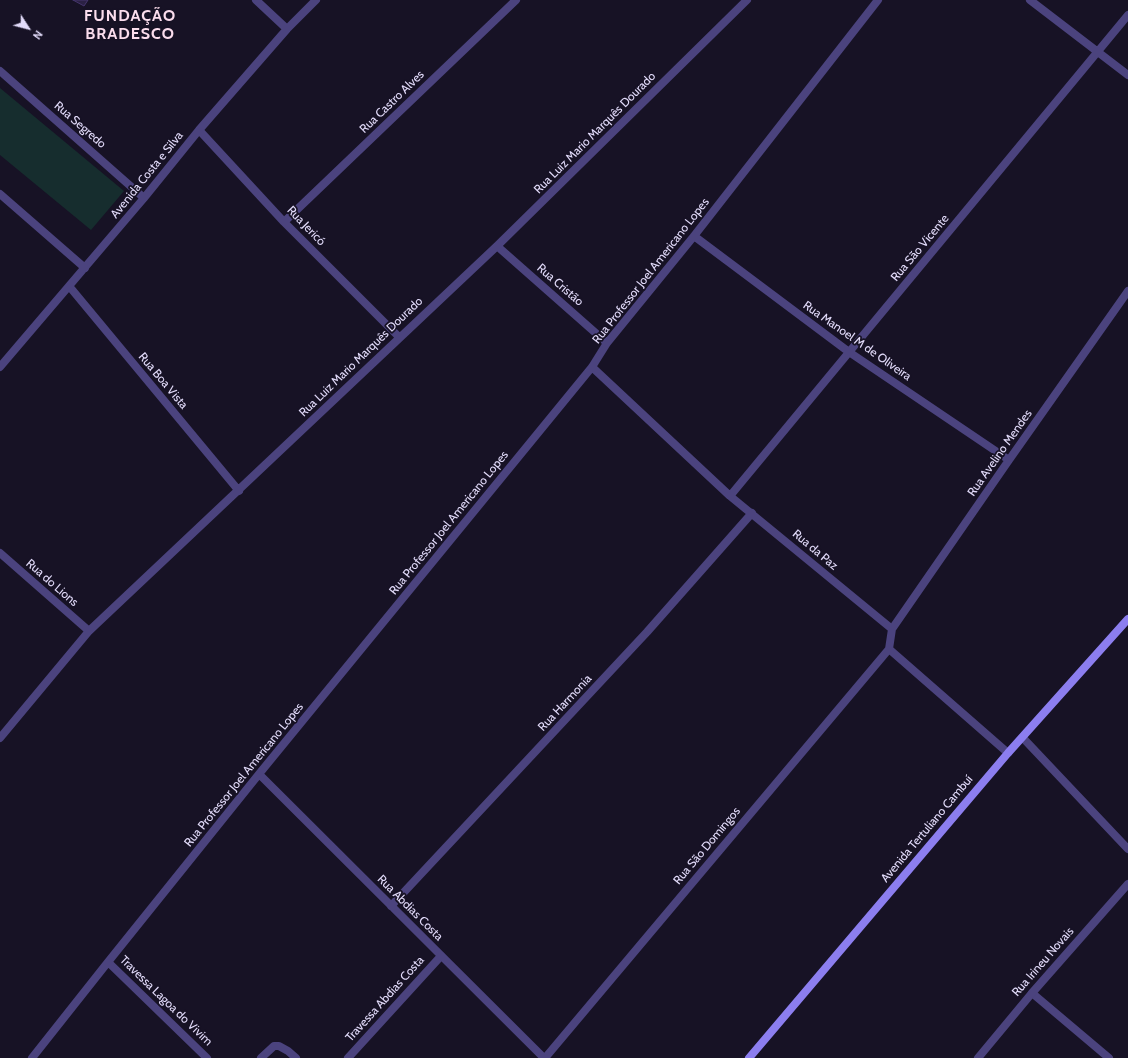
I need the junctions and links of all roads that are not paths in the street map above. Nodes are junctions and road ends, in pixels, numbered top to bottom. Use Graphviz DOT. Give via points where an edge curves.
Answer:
graph roads {
  1 [pos="256,0"];
  2 [pos="316,0"];
  3 [pos="516,0"];
  4 [pos="747,0"];
  5 [pos="878,0"];
  6 [pos="1030,0"];
  7 [pos="1128,15"];
  8 [pos="288,29"];
  9 [pos="1098,53"];
  10 [pos="0,71"];
  11 [pos="1128,75"];
  12 [pos="199,130"];
  13 [pos="0,194"];
  14 [pos="144,198"];
  15 [pos="284,222"];
  16 [pos="694,236"];
  17 [pos="497,246"];
  18 [pos="85,268"];
  19 [pos="69,286"];
  20 [pos="1128,291"];
  21 [pos="399,337"];
  22 [pos="607,343"];
  23 [pos="849,352"];
  24 [pos="0,367"];
  25 [pos="592,367"];
  26 [pos="1009,460"];
  27 [pos="239,491"];
  28 [pos="730,496"];
  29 [pos="752,513"];
  30 [pos="0,553"];
  31 [pos="1128,619"];
  32 [pos="892,629"];
  33 [pos="89,631"];
  34 [pos="889,649"];
  35 [pos="0,738"];
  36 [pos="1022,738"];
  37 [pos="1008,753"];
  38 [pos="259,774"];
  39 [pos="1128,849"];
  40 [pos="1128,884"];
  41 [pos="391,906"];
  42 [pos="441,956"];
  43 [pos="108,962"];
  44 [pos="1032,993"];
  45 [pos="32,1058"];
  46 [pos="208,1058"];
  47 [pos="261,1058"];
  48 [pos="296,1058"];
  49 [pos="348,1058"];
  50 [pos="544,1058"];
  51 [pos="749,1058"];
  52 [pos="978,1058"];
  53 [pos="1109,1058"];
  1 -- 8 [label="street"];
  2 -- 8 [label="street, Avenida Costa e Silva"];
  3 -- 15 [label="street, Rua Castro Alves"];
  4 -- 17 [label="street, Rua Luiz Mario Marquês Dourado"];
  5 -- 16 [label="street, Rua Professor Joel Americano Lopes"];
  6 -- 9 [label="street"];
  7 -- 9 [label="street, Rua São Vicente"];
  8 -- 12 [label="street, Avenida Costa e Silva"];
  9 -- 11 [label="street"];
  9 -- 23 [label="street, Rua São Vicente"];
  10 -- 14 [label="street, Rua Segredo"];
  12 -- 14 [label="street, Avenida Costa e Silva"];
  12 -- 15 [label="street, Rua Jericó"];
  13 -- 18 [label="street"];
  14 -- 18 [label="street, Avenida Costa e Silva"];
  15 -- 21 [label="street, Rua Jericó"];
  16 -- 22 [label="street, Rua Professor Joel Americano Lopes"];
  16 -- 23 [label="street, Rua Manoel M de Oliveira"];
  17 -- 21 [label="street, Rua Luiz Mario Marquês Dourado"];
  17 -- 22 [label="street, Rua Cristão"];
  18 -- 19 [label="street, Avenida Costa e Silva"];
  19 -- 24 [label="street, Avenida Costa e Silva"];
  19 -- 27 [label="street, Rua Boa Vista"];
  20 -- 26 [label="street, Rua Avelino Mendes"];
  21 -- 27 [label="street, Rua Luiz Mario Marquês Dourado"];
  22 -- 25 [label="street, Rua Professor Joel Americano Lopes"];
  23 -- 26 [label="street, Rua Manoel M de Oliveira"];
  23 -- 28 [label="street, Rua São Vicente"];
  25 -- 28 [label="street, Rua da Paz"];
  25 -- 38 [label="street, Rua Professor Joel Americano Lopes"];
  26 -- 32 [label="street, Rua Avelino Mendes"];
  27 -- 33 [label="street, Rua Luiz Mario Marquês Dourado"];
  28 -- 29 [label="street, Rua da Paz"];
  29 -- 32 [label="street, Rua da Paz"];
  29 -- 41 [label="street, Rua Harmonia" via="647,632"];
  30 -- 33 [label="street, Rua do Lions"];
  31 -- 36 [label="main road, Avenida Tertuliano Cambuí"];
  32 -- 34 [label="street"];
  33 -- 35 [label="street, Rua Luiz Mario Marquês Dourado"];
  34 -- 37 [label="street"];
  34 -- 50 [label="street, Rua São Domingos"];
  36 -- 37 [label="main road, Avenida Tertuliano Cambuí"];
  36 -- 39 [label="street"];
  37 -- 51 [label="main road, Avenida Tertuliano Cambuí"];
  38 -- 41 [label="street, Rua Abdias Costa"];
  38 -- 43 [label="street, Rua Professor Joel Americano Lopes"];
  40 -- 44 [label="street, Rua Irineu Novais"];
  41 -- 42 [label="street, Rua Abdias Costa"];
  42 -- 49 [label="street, Travessa Abdias Costa"];
  42 -- 50 [label="street, Rua Abdias Costa"];
  43 -- 45 [label="street, Rua Professor Joel Americano Lopes"];
  43 -- 46 [label="street, Travessa Lagoa do Vivim"];
  44 -- 52 [label="street, Rua Irineu Novais"];
  44 -- 53 [label="street"];
  47 -- 48 [label="street" via="274,1046 279,1046"];
}
